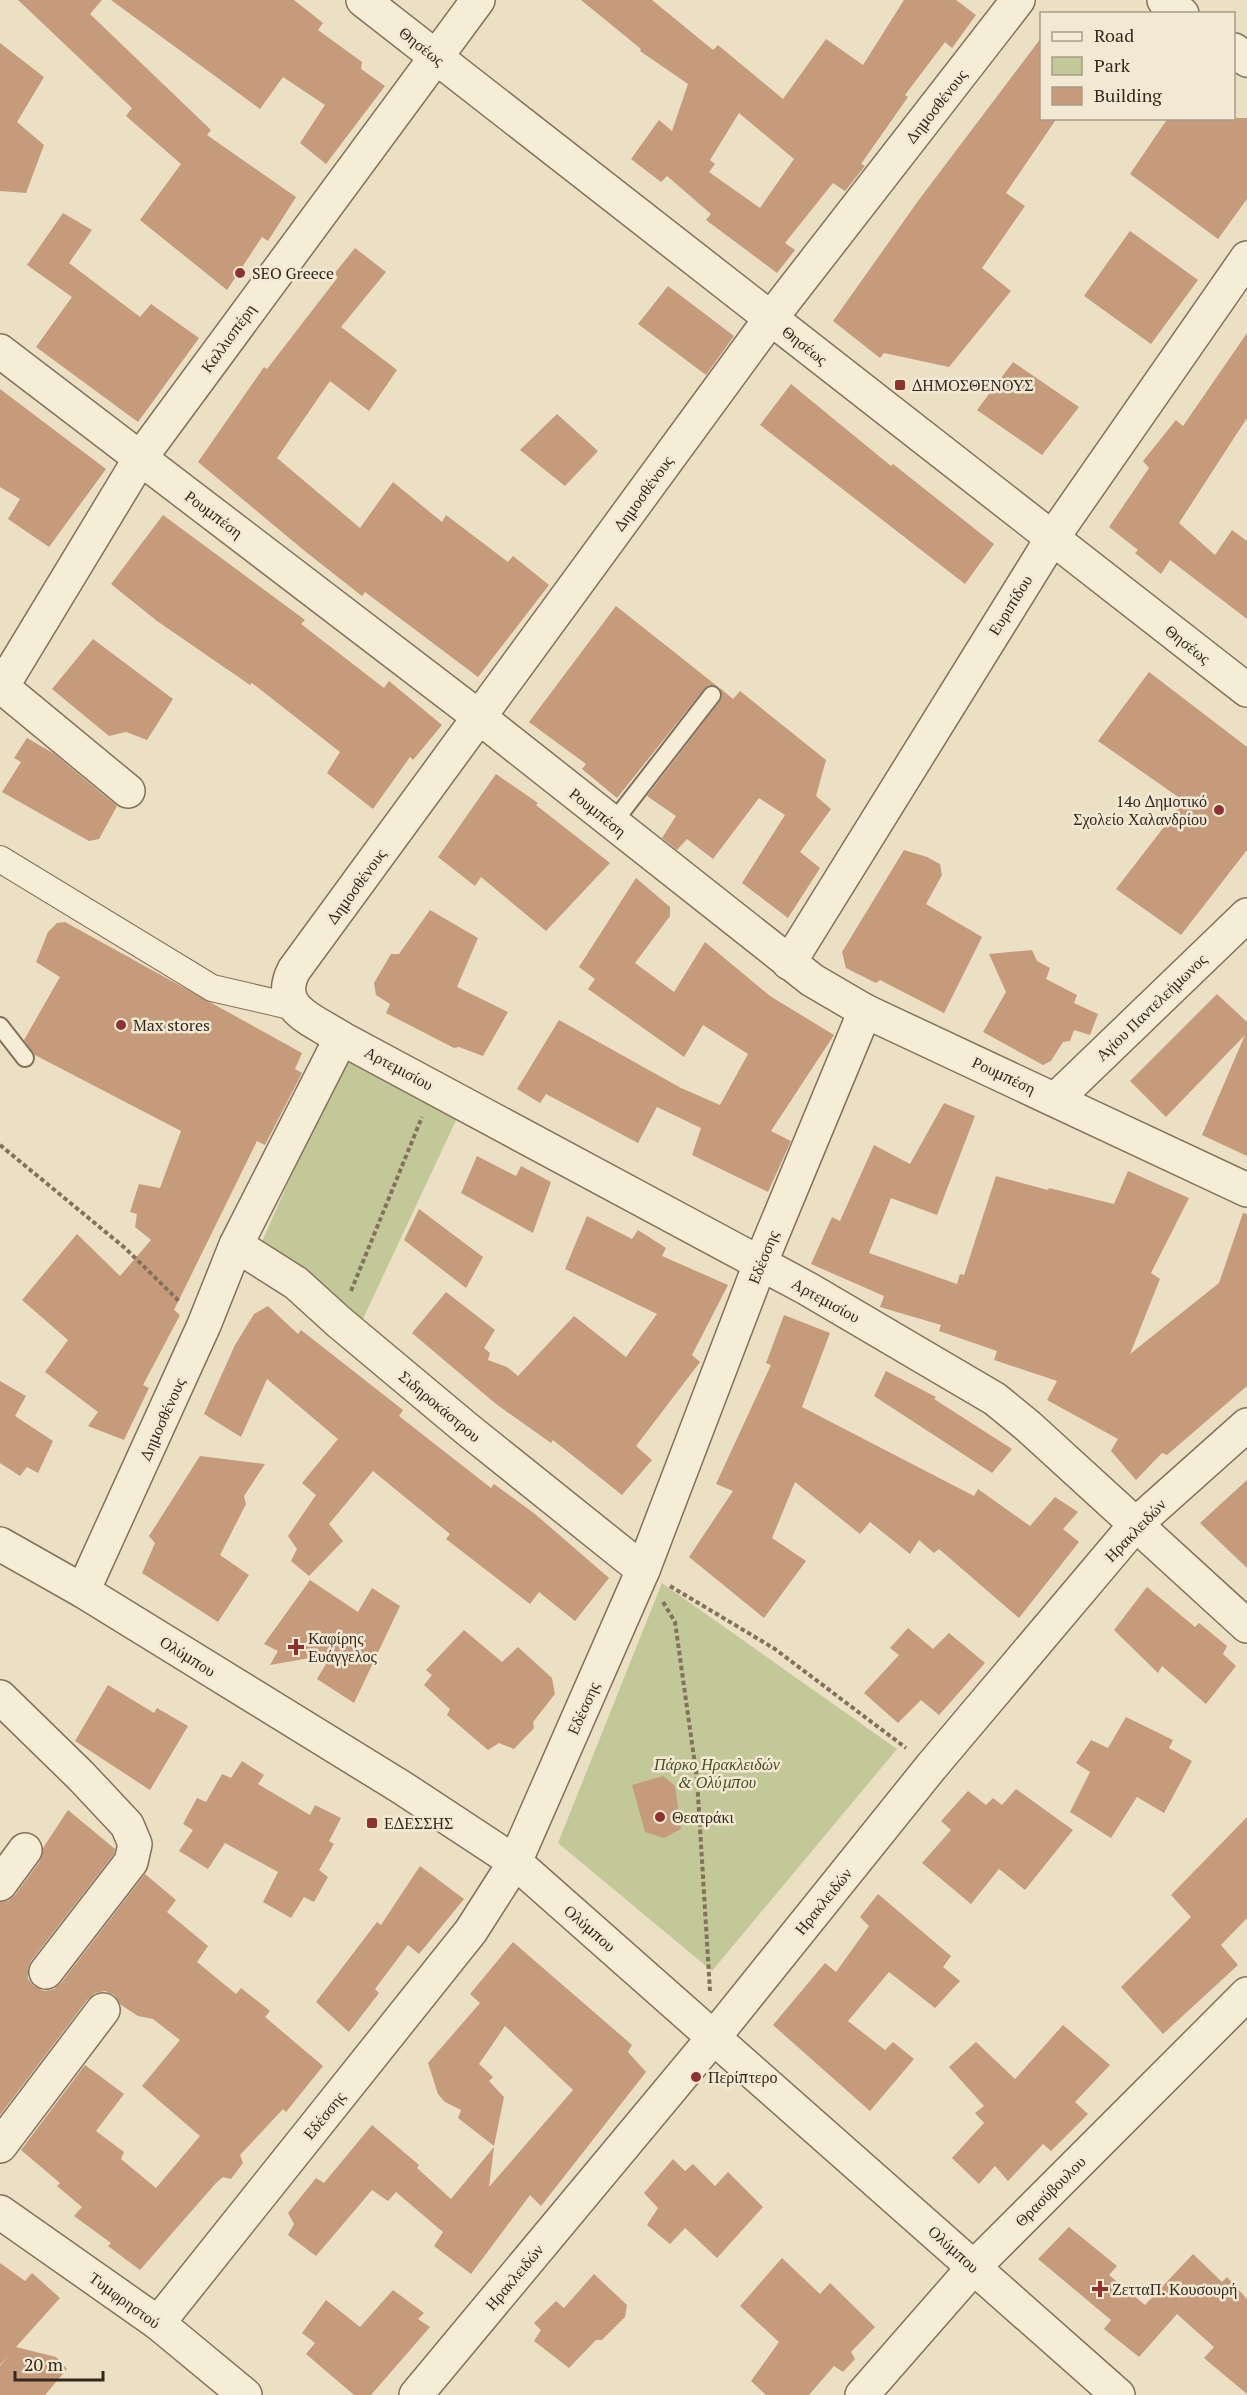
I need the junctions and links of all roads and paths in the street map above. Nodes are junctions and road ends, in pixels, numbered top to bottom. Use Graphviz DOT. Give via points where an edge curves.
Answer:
graph roads {
  1 [pos="363,0"];
  2 [pos="478,0"];
  3 [pos="1018,0"];
  4 [pos="1164,0"];
  5 [pos="1179,12"];
  6 [pos="436,57"];
  7 [pos="1247,258"];
  8 [pos="771,318"];
  9 [pos="0,351"];
  10 [pos="141,457"];
  11 [pos="1053,537"];
  12 [pos="1,688"];
  13 [pos="1247,690"];
  14 [pos="712,695"];
  15 [pos="479,717"];
  16 [pos="128,791"];
  17 [pos="612,824"];
  18 [pos="0,859"];
  19 [pos="1247,915"];
  20 [pos="789,963"];
  21 [pos="291,1003"];
  22 [pos="865,1011"];
  23 [pos="0,1026"];
  24 [pos="341,1038"];
  25 [pos="25,1058"];
  26 [pos="434,1086"];
  27 [pos="1056,1099"];
  28 [pos="0,1145"];
  29 [pos="1247,1190"];
  30 [pos="236,1245"];
  31 [pos="760,1264"];
  32 [pos="339,1322"];
  33 [pos="204,1325"];
  34 [pos="1247,1425"];
  35 [pos="1136,1524"];
  36 [pos="0,1544"];
  37 [pos="644,1570"];
  38 [pos="83,1591"];
  39 [pos="1247,1626"];
  40 [pos="0,1697"];
  41 [pos="930,1767"];
  42 [pos="24,1850"];
  43 [pos="515,1862"];
  44 [pos="0,1884"];
  45 [pos="46,1972"];
  46 [pos="1247,1994"];
  47 [pos="103,2010"];
  48 [pos="714,2037"];
  49 [pos="0,2146"];
  50 [pos="0,2212"];
  51 [pos="974,2267"];
  52 [pos="158,2324"];
  53 [pos="245,2395"];
  54 [pos="416,2395"];
  55 [pos="862,2395"];
  56 [pos="1118,2395"];
  1 -- 6 [label="street, Θησέως"];
  2 -- 6 [label="street, Καλλισπέρη"];
  3 -- 8 [label="street, Δημοσθένους"];
  4 -- 5 [label="street"];
  6 -- 8 [label="street, Θησέως"];
  6 -- 10 [label="street, Καλλισπέρη"];
  7 -- 11 [label="street, Ευριπίδου"];
  8 -- 11 [label="street, Θησέως"];
  8 -- 15 [label="street, Δημοσθένους"];
  9 -- 10 [label="street, Ρουμπέση"];
  10 -- 12 [label="street, Καλλισπέρη"];
  10 -- 15 [label="street, Ρουμπέση"];
  11 -- 13 [label="street, Θησέως"];
  11 -- 20 [label="street, Ευριπίδου"];
  12 -- 16 [label="street"];
  14 -- 17 [label="lane"];
  15 -- 17 [label="street, Ρουμπέση"];
  15 -- 21 [label="street, Δημοσθένους" via="294,970 287,983"];
  17 -- 20 [label="street, Ρουμπέση"];
  18 -- 21 [label="street, Αρτεμισίου" via="212,988"];
  19 -- 27 [label="street, Αγίου Παντελεήμωνος"];
  20 -- 22 [label="street, Ρουμπέση"];
  21 -- 24 [label="street, Αρτεμισίου"];
  22 -- 27 [label="street, Ρουμπέση"];
  22 -- 31 [label="street, Εδέσσης"];
  23 -- 25 [label="lane"];
  24 -- 26 [label="street, Αρτεμισίου"];
  24 -- 30 [label="street, Δημοσθένους"];
  26 -- 31 [label="street, Αρτεμισίου"];
  26 -- 32 [label="path"];
  27 -- 29 [label="street, Ρουμπέση"];
  28 -- 33 [label="path" via="125,1248"];
  30 -- 32 [label="street, Σιδηροκάστρου" via="280,1270"];
  30 -- 33 [label="street, Δημοσθένους"];
  31 -- 35 [label="street, Αρτεμισίου" via="995,1399"];
  31 -- 37 [label="street, Εδέσσης"];
  32 -- 37 [label="street, Σιδηροκάστρου"];
  33 -- 38 [label="street, Δημοσθένους"];
  34 -- 35 [label="street, Ηρακλειδών"];
  35 -- 39 [label="street, Αρτεμισίου"];
  35 -- 41 [label="street, Ηρακλειδών"];
  36 -- 38 [label="street, Ολύμπου"];
  37 -- 41 [label="path" via="775,1649"];
  37 -- 43 [label="street, Εδέσσης"];
  37 -- 48 [label="path" via="675,1622 697,1779"];
  38 -- 43 [label="street, Ολύμπου"];
  40 -- 45 [label="street" via="120,1817 135,1844 131,1862"];
  41 -- 48 [label="street, Ηρακλειδών"];
  42 -- 44 [label="street"];
  43 -- 48 [label="street, Ολύμπου"];
  43 -- 52 [label="street, Εδέσσης" via="471,1931"];
  46 -- 51 [label="street, Θρασύβουλου"];
  47 -- 49 [label="street"];
  48 -- 51 [label="street, Ολύμπου"];
  48 -- 54 [label="street, Ηρακλειδών"];
  50 -- 52 [label="street, Τυμφρηστού"];
  51 -- 55 [label="street, Θρασύβουλου"];
  51 -- 56 [label="street, Ολύμπου"];
  52 -- 53 [label="street, Τυμφρηστού"];
}
